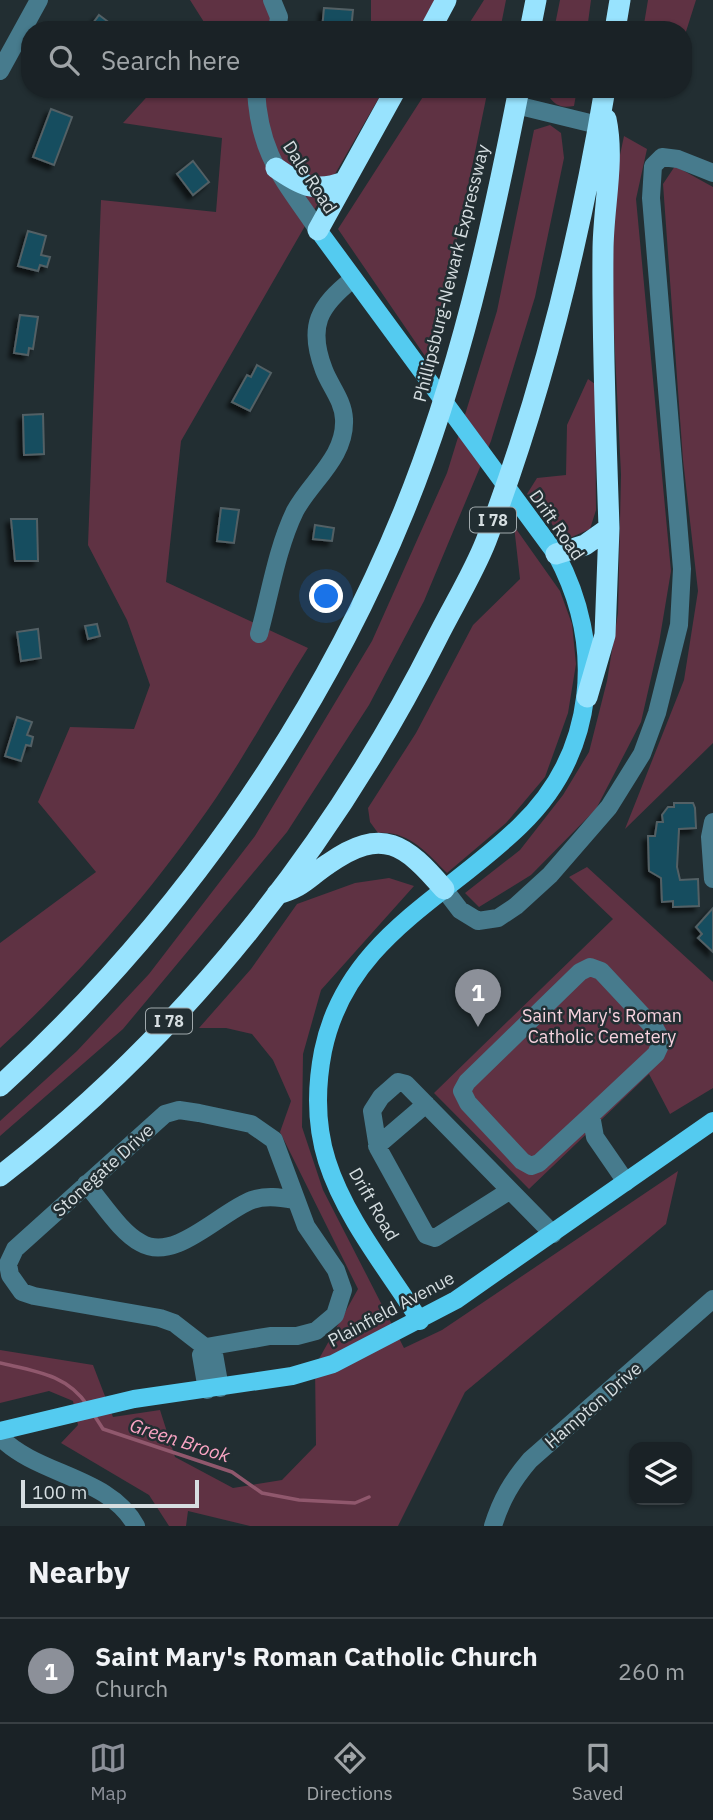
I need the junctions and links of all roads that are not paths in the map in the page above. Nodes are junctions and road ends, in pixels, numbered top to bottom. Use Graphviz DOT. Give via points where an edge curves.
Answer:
graph roads {
  1 [pos="39,0"];
  2 [pos="446,0"];
  3 [pos="536,0"];
  4 [pos="620,0"];
  5 [pos="274,1"];
  6 [pos="27,21"];
  7 [pos="278,21"];
  8 [pos="435,21"];
  9 [pos="532,21"];
  10 [pos="616,21"];
  11 [pos="21,33"];
  12 [pos="0,71"];
  13 [pos="257,98"];
  14 [pos="391,98"];
  15 [pos="517,98"];
  16 [pos="520,98"];
  17 [pos="604,98"];
  18 [pos="604,98"];
  19 [pos="598,125"];
  20 [pos="276,168"];
  21 [pos="713,173"];
  22 [pos="344,181"];
  23 [pos="318,230"];
  24 [pos="353,279"];
  25 [pos="609,528"];
  26 [pos="556,554"];
  27 [pos="259,634"];
  28 [pos="587,697"];
  29 [pos="713,822"];
  30 [pos="713,879"];
  31 [pos="444,889"];
  32 [pos="277,894"];
  33 [pos="0,1086"];
  34 [pos="426,1104"];
  35 [pos="591,1115"];
  36 [pos="712,1122"];
  37 [pos="377,1146"];
  38 [pos="0,1176"];
  39 [pos="626,1182"];
  40 [pos="86,1184"];
  41 [pos="509,1191"];
  42 [pos="295,1200"];
  43 [pos="553,1234"];
  44 [pos="713,1299"];
  45 [pos="421,1321"];
  46 [pos="206,1347"];
  47 [pos="213,1389"];
  48 [pos="0,1431"];
  49 [pos="0,1437"];
  50 [pos="136,1526"];
  51 [pos="493,1526"];
  1 -- 6 [label="street"];
  2 -- 8 [label="highway"];
  3 -- 9 [label="highway"];
  4 -- 10 [label="highway"];
  5 -- 7 [label="street"];
  11 -- 12 [label="street"];
  13 -- 20 [label="street, Dale Road" via="261,137"];
  14 -- 22 [label="highway"];
  15 -- 33 [label="highway, Phillipsburg-Newark Expressway" via="454,369 404,512 345,634 274,760 202,866 97,991"];
  16 -- 19 [label="street"];
  17 -- 19 [label="highway, I 78"];
  18 -- 25 [label="highway" via="610,137 602,317"];
  19 -- 32 [label="highway, I 78" via="565,293 526,427 484,544 371,757"];
  20 -- 22 [label="highway" via="307,187 326,189"];
  20 -- 23 [label="street, Dale Road"];
  21 -- 31 [label="street" via="662,157 653,166 651,198 682,569 679,625 642,754 609,807 516,906 498,918 478,921"];
  22 -- 23 [label="highway"];
  23 -- 24 [label="main road, Dale Road"];
  24 -- 26 [label="main road, Drift Road"];
  24 -- 27 [label="street" via="328,299 316,325 324,369 344,420 335,454 296,511"];
  25 -- 26 [label="highway" via="585,545"];
  25 -- 28 [label="highway" via="605,635"];
  26 -- 28 [label="main road, Drift Road" via="581,610 589,672"];
  28 -- 31 [label="main road, Drift Road" via="560,774 543,800 520,826"];
  29 -- 30 [label="street"];
  31 -- 32 [label="highway" via="407,850 375,844 345,852 300,888"];
  31 -- 45 [label="main road, Drift Road" via="395,929 355,974 327,1034 318,1087 327,1160 337,1187"];
  32 -- 38 [label="highway, I 78" via="163,1027 86,1103"];
  34 -- 37 [label="street"];
  34 -- 37 [label="street" via="398,1082 372,1111"];
  34 -- 41 [label="street"];
  35 -- 35 [label="street" via="656,1054 662,1041 601,971 590,967 462,1091 468,1103 531,1166"];
  35 -- 39 [label="street" via="595,1137"];
  36 -- 39 [label="main road, Plainfield Avenue"];
  37 -- 41 [label="street" via="426,1235 435,1238"];
  39 -- 43 [label="main road, Plainfield Avenue"];
  40 -- 42 [label="street" via="135,1240 155,1248 180,1243 254,1199"];
  40 -- 42 [label="street, Stonegate Drive" via="165,1114 178,1110 262,1129 278,1146"];
  40 -- 46 [label="street, Stonegate Drive" via="11,1255 10,1275 22,1292 49,1301 160,1318"];
  41 -- 43 [label="street"];
  42 -- 46 [label="street, Stonegate Drive" via="341,1281 340,1307 328,1323 307,1334"];
  43 -- 45 [label="main road, Plainfield Avenue"];
  44 -- 51 [label="street, Hampton Drive" via="530,1460 507,1491"];
  45 -- 47 [label="main road, Plainfield Avenue" via="332,1364 292,1376"];
  46 -- 47 [label="street" via="201,1355"];
  47 -- 48 [label="main road, Plainfield Avenue" via="103,1405"];
  49 -- 50 [label="street" via="20,1453 101,1492"];
}
